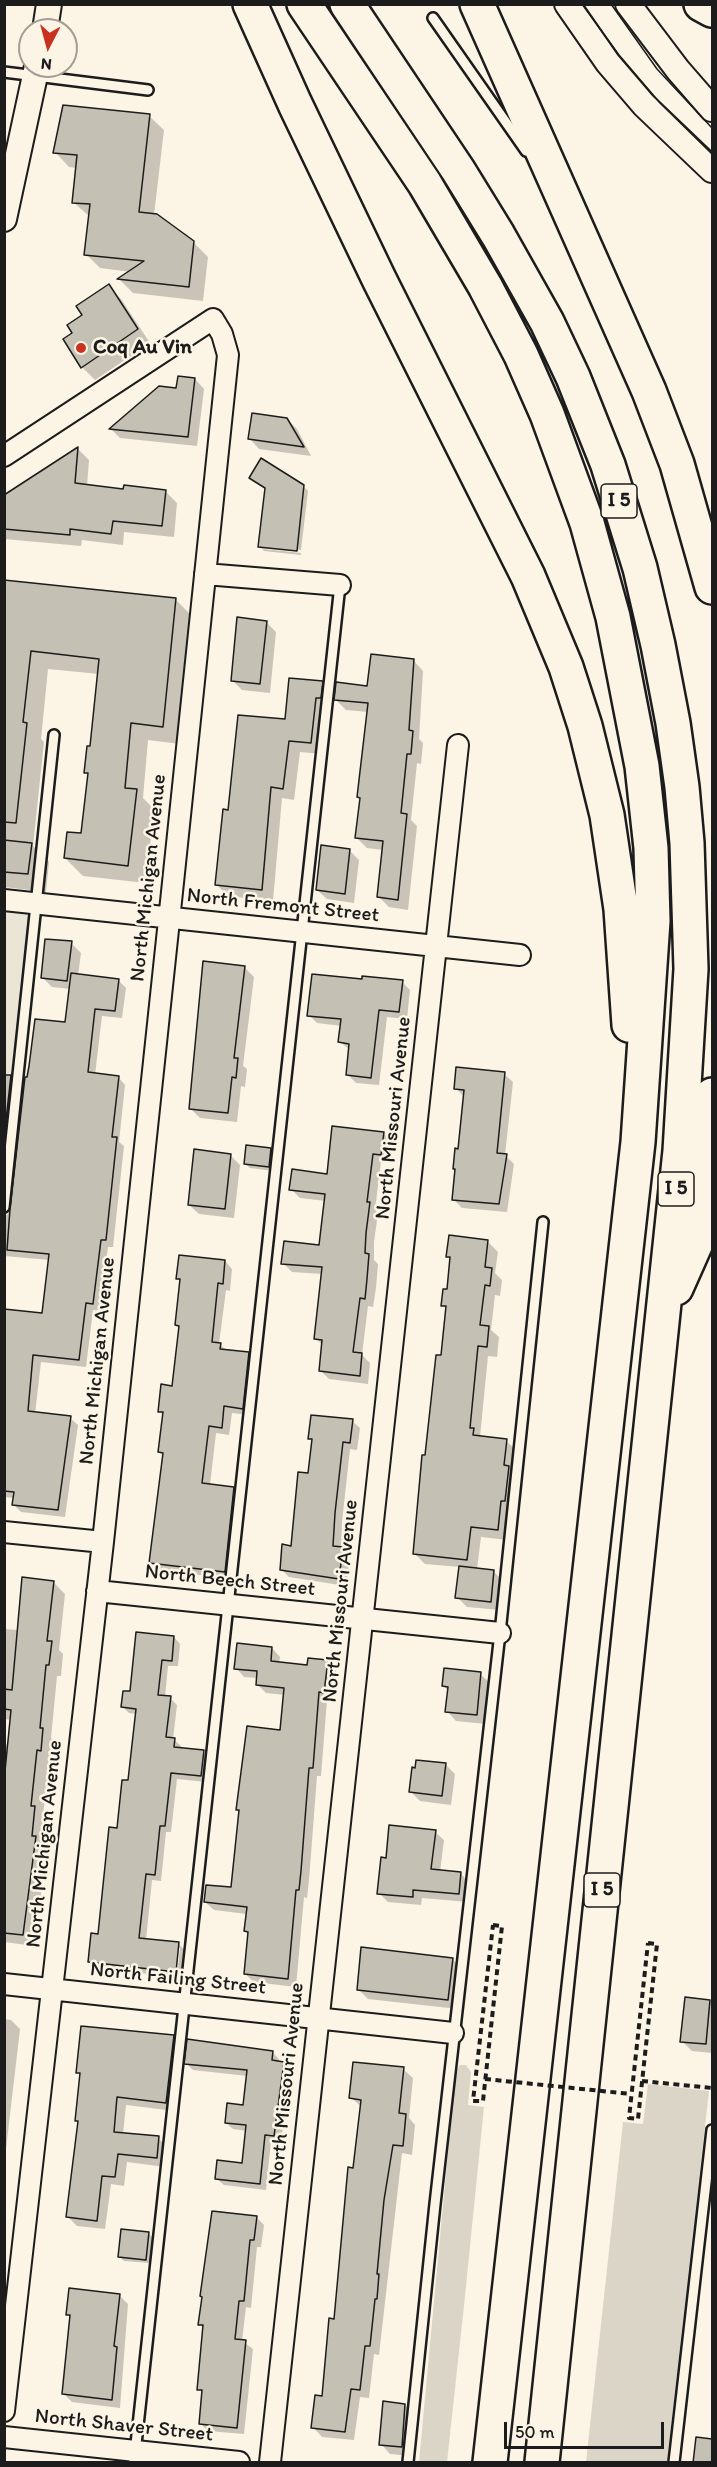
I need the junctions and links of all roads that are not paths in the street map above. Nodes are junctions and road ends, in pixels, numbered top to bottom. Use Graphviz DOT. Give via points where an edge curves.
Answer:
graph roads {
  1 [pos="250,4"];
  2 [pos="304,4"];
  3 [pos="347,4"];
  4 [pos="477,4"];
  5 [pos="567,4"];
  6 [pos="628,4"];
  7 [pos="701,4"];
  8 [pos="712,10"];
  9 [pos="433,18"];
  10 [pos="34,78"];
  11 [pos="77,78"];
  12 [pos="148,90"];
  13 [pos="712,109"];
  14 [pos="530,157"];
  15 [pos="712,171"];
  16 [pos="543,176"];
  17 [pos="4,219"];
  18 [pos="574,223"];
  19 [pos="4,456"];
  20 [pos="205,574"];
  21 [pos="340,585"];
  22 [pos="712,587"];
  23 [pos="54,735"];
  24 [pos="458,746"];
  25 [pos="4,900"];
  26 [pos="37,904"];
  27 [pos="169,918"];
  28 [pos="303,932"];
  29 [pos="438,946"];
  30 [pos="520,955"];
  31 [pos="712,1095"];
  32 [pos="638,1142"];
  33 [pos="4,1207"];
  34 [pos="543,1222"];
  35 [pos="663,1317"];
  36 [pos="4,1532"];
  37 [pos="103,1542"];
  38 [pos="97,1591"];
  39 [pos="228,1604"];
  40 [pos="363,1619"];
  41 [pos="500,1633"];
  42 [pos="4,1984"];
  43 [pos="52,1989"];
  44 [pos="184,2004"];
  45 [pos="319,2019"];
  46 [pos="453,2033"];
  47 [pos="712,2130"];
  48 [pos="4,2410"];
  49 [pos="4,2437"];
  50 [pos="135,2457"];
  51 [pos="239,2463"];
  52 [pos="270,2463"];
  53 [pos="408,2463"];
  54 [pos="490,2463"];
  55 [pos="542,2463"];
  56 [pos="674,2463"];
  1 -- 32 [label="highway" via="379,279 528,576 566,667 607,815 616,875"];
  2 -- 32 [label="highway, I 5" via="425,184 485,285 543,404 587,523 614,617 628,688 651,848 653,921"];
  3 -- 35 [label="highway, I 5" via="458,170 547,322 608,465 651,612 682,787 691,958 682,1129"];
  4 -- 18 [label="highway"];
  5 -- 15 [label="street" via="608,63 644,105"];
  6 -- 13 [label="street"];
  7 -- 8 [label="highway"];
  9 -- 14 [label="lane"];
  10 -- 17 [label="street"];
  11 -- 12 [label="lane"];
  16 -- 18 [label="lane"];
  18 -- 22 [label="highway" via="677,464"];
  19 -- 20 [label="street, North Michigan Avenue" via="213,319 228,355"];
  20 -- 21 [label="street"];
  20 -- 27 [label="street, North Michigan Avenue"];
  21 -- 28 [label="lane"];
  23 -- 26 [label="lane"];
  24 -- 29 [label="street, North Missouri Avenue"];
  25 -- 26 [label="street, North Fremont Street"];
  26 -- 27 [label="street, North Fremont Street"];
  26 -- 33 [label="lane"];
  27 -- 28 [label="street, North Fremont Street"];
  27 -- 37 [label="street, North Michigan Avenue"];
  28 -- 29 [label="street, North Fremont Street"];
  28 -- 39 [label="lane"];
  29 -- 30 [label="street, North Fremont Street"];
  29 -- 40 [label="street, North Missouri Avenue"];
  31 -- 35 [label="highway" via="696,1243"];
  32 -- 54 [label="highway, I 5"];
  34 -- 41 [label="lane"];
  35 -- 55 [label="highway, I 5"];
  36 -- 37 [label="street"];
  37 -- 38 [label="street, North Michigan Avenue"];
  38 -- 39 [label="street, North Beech Street"];
  38 -- 43 [label="street, North Michigan Avenue"];
  39 -- 40 [label="street, North Beech Street"];
  39 -- 44 [label="lane"];
  40 -- 41 [label="street, North Beech Street"];
  40 -- 45 [label="street, North Missouri Avenue"];
  41 -- 46 [label="lane"];
  42 -- 43 [label="street, North Failing Street"];
  43 -- 44 [label="street, North Failing Street"];
  43 -- 48 [label="street, North Michigan Avenue"];
  44 -- 45 [label="street, North Failing Street"];
  44 -- 50 [label="lane"];
  45 -- 46 [label="street, North Failing Street"];
  45 -- 52 [label="street, North Missouri Avenue"];
  46 -- 53 [label="lane"];
  47 -- 56 [label="lane"];
  49 -- 50 [label="street, North Shaver Street"];
  50 -- 51 [label="street, North Shaver Street"];
}
